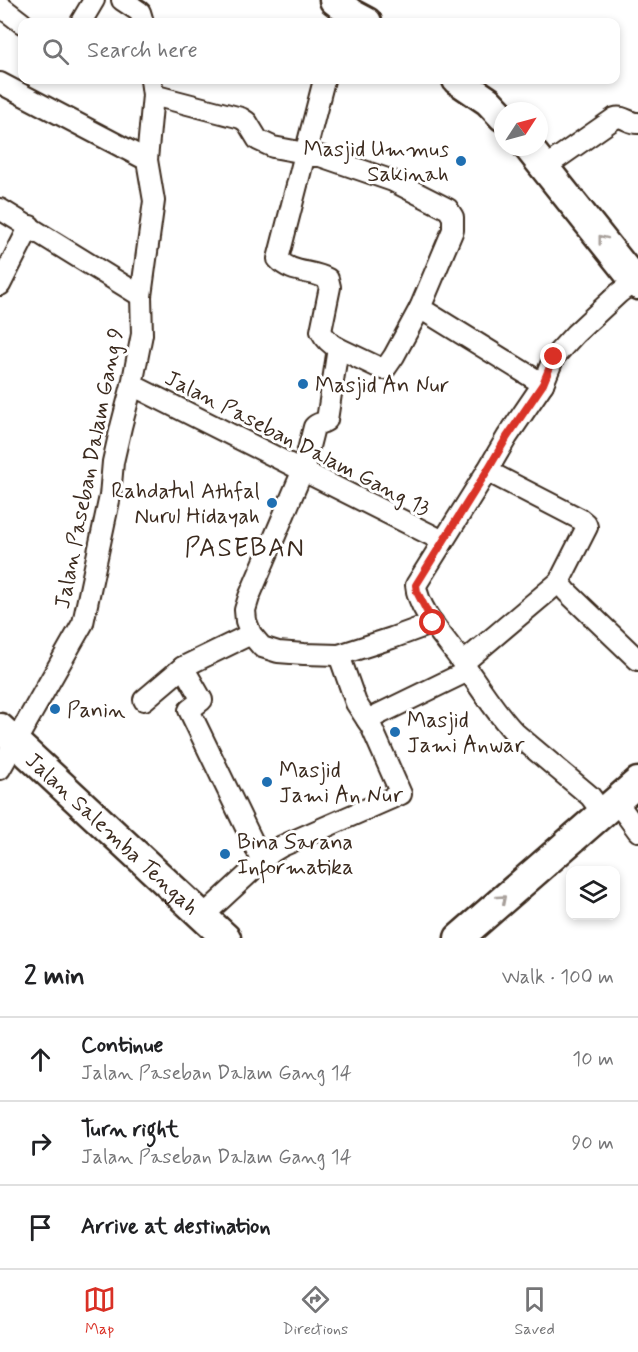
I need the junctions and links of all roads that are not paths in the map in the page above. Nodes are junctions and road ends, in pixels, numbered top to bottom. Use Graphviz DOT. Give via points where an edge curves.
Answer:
graph roads {
  1 [pos="94,0"];
  2 [pos="122,0"];
  3 [pos="0,6"];
  4 [pos="143,12"];
  5 [pos="83,18"];
  6 [pos="18,20"];
  7 [pos="0,83"];
  8 [pos="323,84"];
  9 [pos="463,84"];
  10 [pos="152,87"];
  11 [pos="494,107"];
  12 [pos="638,123"];
  13 [pos="305,153"];
  14 [pos="536,157"];
  15 [pos="147,160"];
  16 [pos="0,208"];
  17 [pos="30,226"];
  18 [pos="636,283"];
  19 [pos="0,285"];
  20 [pos="141,296"];
  21 [pos="420,308"];
  22 [pos="338,348"];
  23 [pos="543,384"];
  24 [pos="132,385"];
  25 [pos="303,470"];
  26 [pos="487,471"];
  27 [pos="443,541"];
  28 [pos="559,582"];
  29 [pos="433,623"];
  30 [pos="251,634"];
  31 [pos="339,655"];
  32 [pos="638,660"];
  33 [pos="183,667"];
  34 [pos="466,667"];
  35 [pos="144,700"];
  36 [pos="367,720"];
  37 [pos="8,735"];
  38 [pos="0,769"];
  39 [pos="638,782"];
  40 [pos="609,806"];
  41 [pos="638,831"];
  42 [pos="262,861"];
  43 [pos="203,916"];
  44 [pos="226,938"];
  45 [pos="459,938"];
  1 -- 5 [label="street"];
  2 -- 4 [label="street"];
  3 -- 6 [label="street"];
  7 -- 15 [label="street"];
  8 -- 13 [label="street"];
  9 -- 11 [label="main road"];
  10 -- 13 [label="street" via="240,118 258,140 273,147"];
  10 -- 15 [label="street, Jalan Paseban Dalam Gang 9"];
  12 -- 14 [label="street" via="615,118"];
  13 -- 21 [label="street" via="393,181 451,213 453,230"];
  13 -- 22 [label="street" via="278,260 289,268 328,279 321,331"];
  18 -- 14 [label="main road, one-way"];
  15 -- 20 [label="street, Jalan Paseban Dalam Gang 9" via="154,201"];
  16 -- 17 [label="street"];
  17 -- 19 [label="street"];
  17 -- 20 [label="street"];
  18 -- 23 [label="street" via="619,293 575,334 554,357"];
  20 -- 24 [label="street, Jalan Paseban Dalam Gang 9" via="142,334"];
  21 -- 22 [label="street" via="387,367 382,369"];
  21 -- 23 [label="street"];
  22 -- 25 [label="street" via="327,420 314,427"];
  23 -- 26 [label="street"];
  24 -- 25 [label="street, Jalan Paseban Dalam Gang 13"];
  24 -- 37 [label="street, Jalan Paseban Dalam Gang 9" via="113,462 110,496 83,623"];
  25 -- 27 [label="street, Jalan Paseban Dalam Gang 13"];
  25 -- 30 [label="street" via="249,597 245,610"];
  26 -- 27 [label="street"];
  26 -- 28 [label="street" via="586,524"];
  27 -- 29 [label="street" via="416,585"];
  28 -- 32 [label="street"];
  28 -- 34 [label="street"];
  29 -- 31 [label="street"];
  29 -- 34 [label="street"];
  30 -- 31 [label="street" via="262,647 278,652"];
  30 -- 33 [label="street"];
  31 -- 36 [label="street" via="356,703"];
  33 -- 35 [label="street"];
  33 -- 42 [label="street" via="202,700 189,710"];
  34 -- 36 [label="street"];
  34 -- 40 [label="street" via="515,733 590,796"];
  36 -- 42 [label="street" via="401,795 282,846"];
  37 -- 38 [label="street, Jalan Paseban Dalam Gang 9"];
  37 -- 43 [label="main road, Jalan Salemba Tengah"];
  39 -- 40 [label="main road"];
  40 -- 41 [label="street"];
  45 -- 40 [label="main road, one-way"];
  42 -- 43 [label="street"];
  43 -- 44 [label="main road, Jalan Salemba Tengah"];
}
